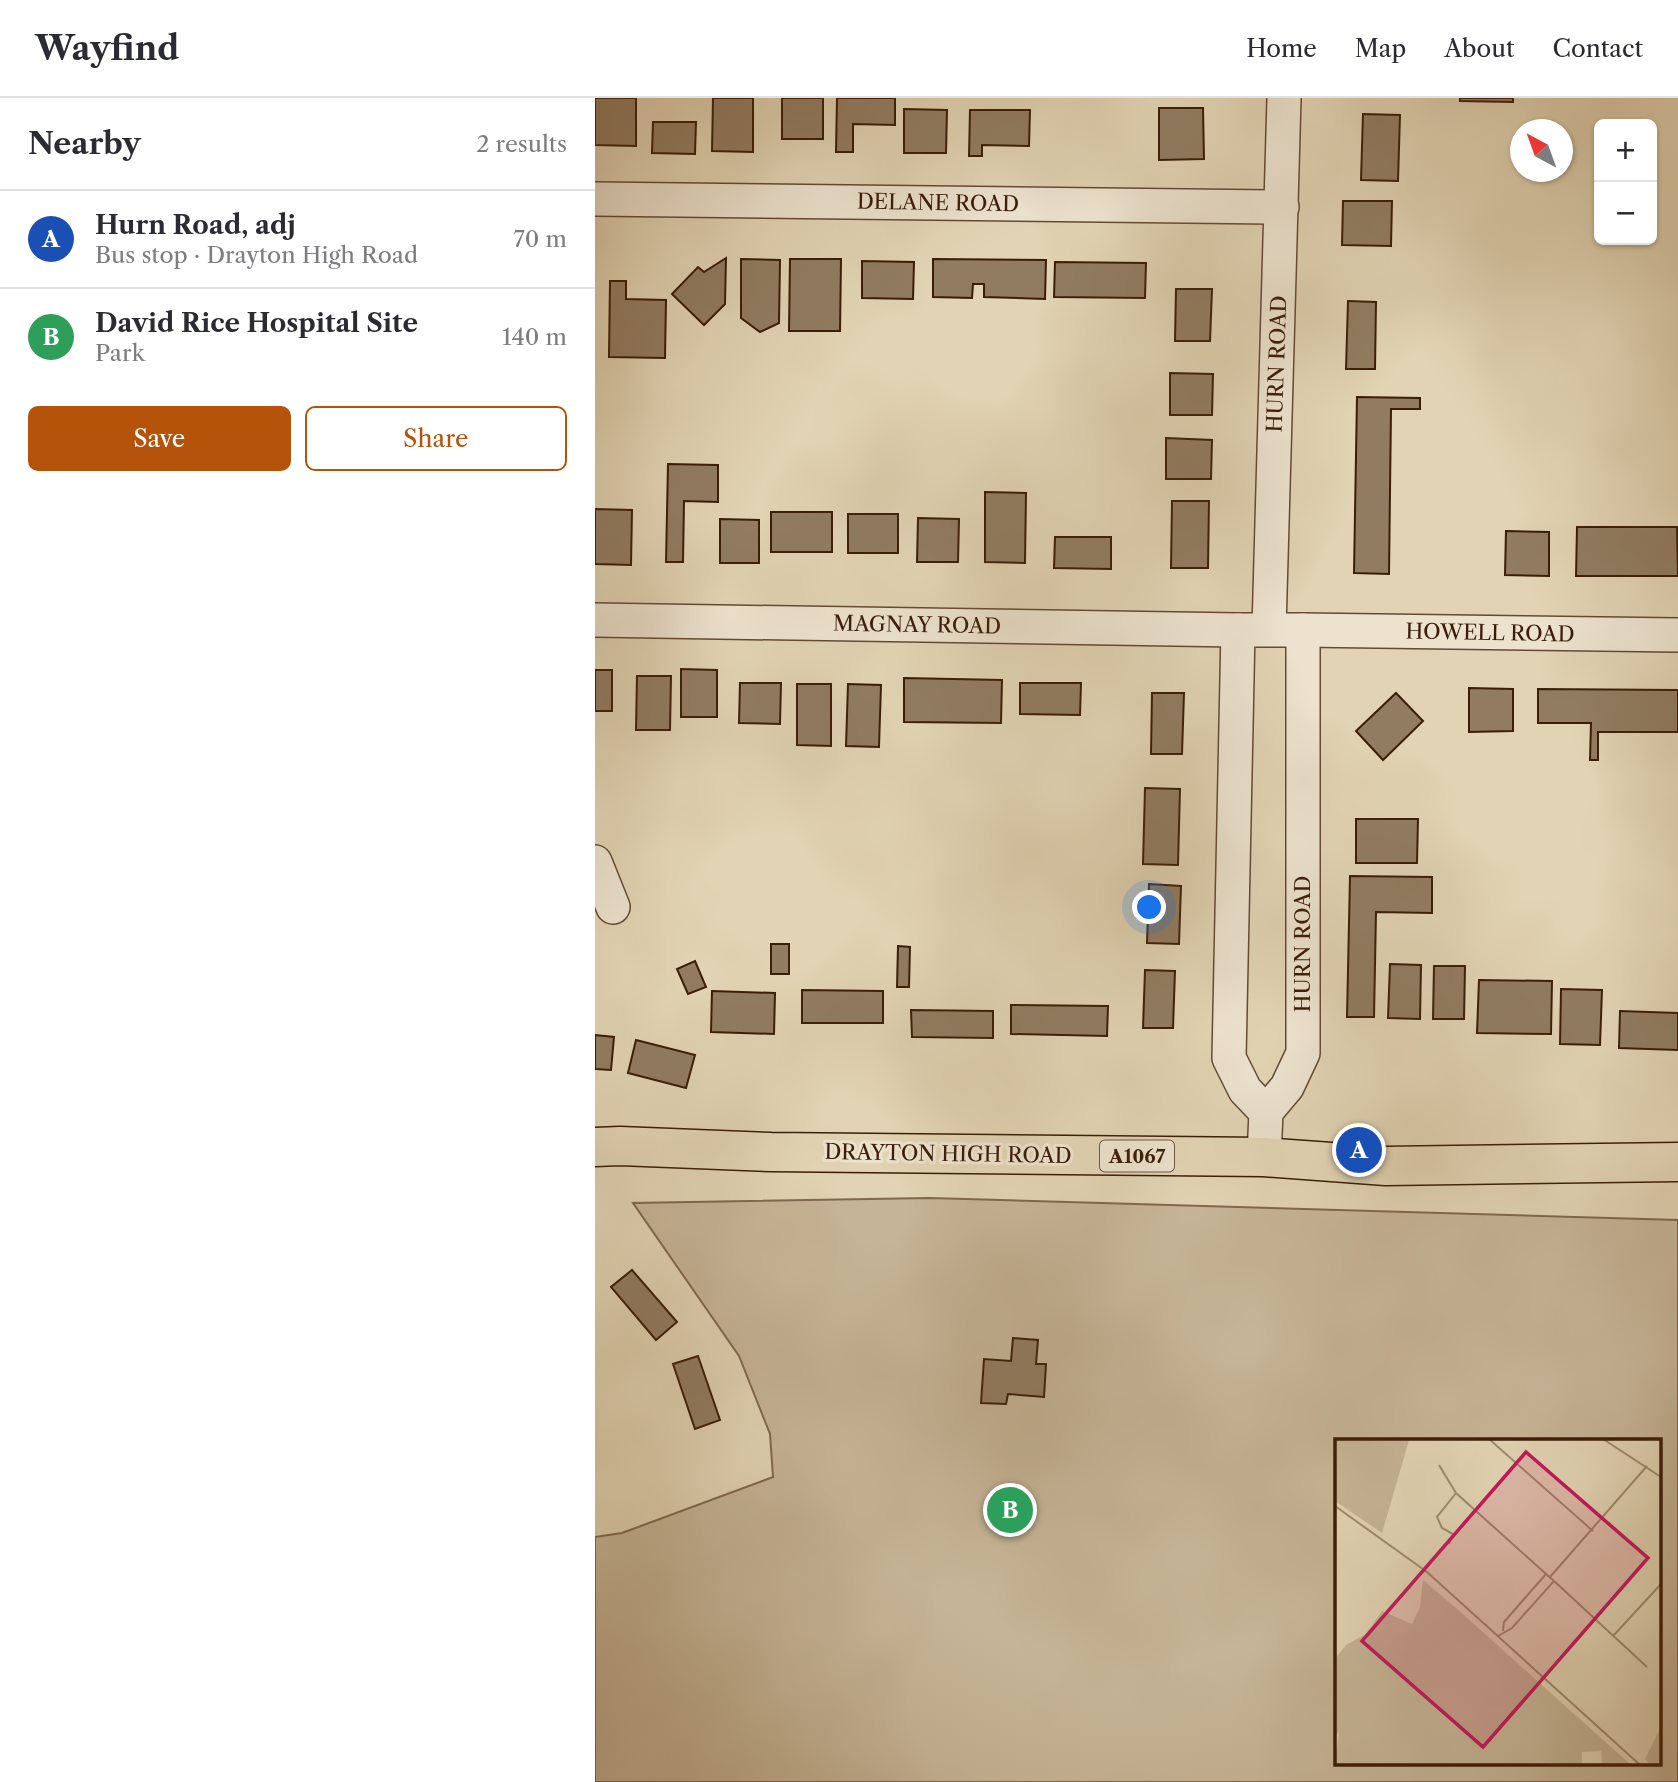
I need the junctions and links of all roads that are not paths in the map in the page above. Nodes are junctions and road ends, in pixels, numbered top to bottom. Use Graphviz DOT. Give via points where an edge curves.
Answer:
graph roads {
  1 [pos="1284,98"];
  2 [pos="595,199"];
  3 [pos="1282,207"];
  4 [pos="595,620"];
  5 [pos="1254,630"];
  6 [pos="1303,630"];
  7 [pos="1678,635"];
  8 [pos="595,862"];
  9 [pos="613,907"];
  10 [pos="1266,1112"];
  11 [pos="595,1147"];
  12 [pos="1264,1157"];
  13 [pos="1678,1162"];
  1 -- 3 [label="street, HURN ROAD"];
  2 -- 3 [label="street, DELANE ROAD"];
  3 -- 5 [label="street, HURN ROAD"];
  4 -- 5 [label="street, MAGNAY ROAD"];
  5 -- 6 [label="street"];
  5 -- 10 [label="street, HURN ROAD" via="1229,1058 1245,1090"];
  6 -- 7 [label="street, HOWELL ROAD"];
  6 -- 10 [label="street, HURN ROAD" via="1303,1053 1287,1087"];
  8 -- 9 [label="street"];
  10 -- 12 [label="street"];
  11 -- 12 [label="main road, DRAYTON HIGH ROAD / A1067"];
  12 -- 13 [label="main road, DRAYTON HIGH ROAD / A1067" via="1386,1166"];
}
